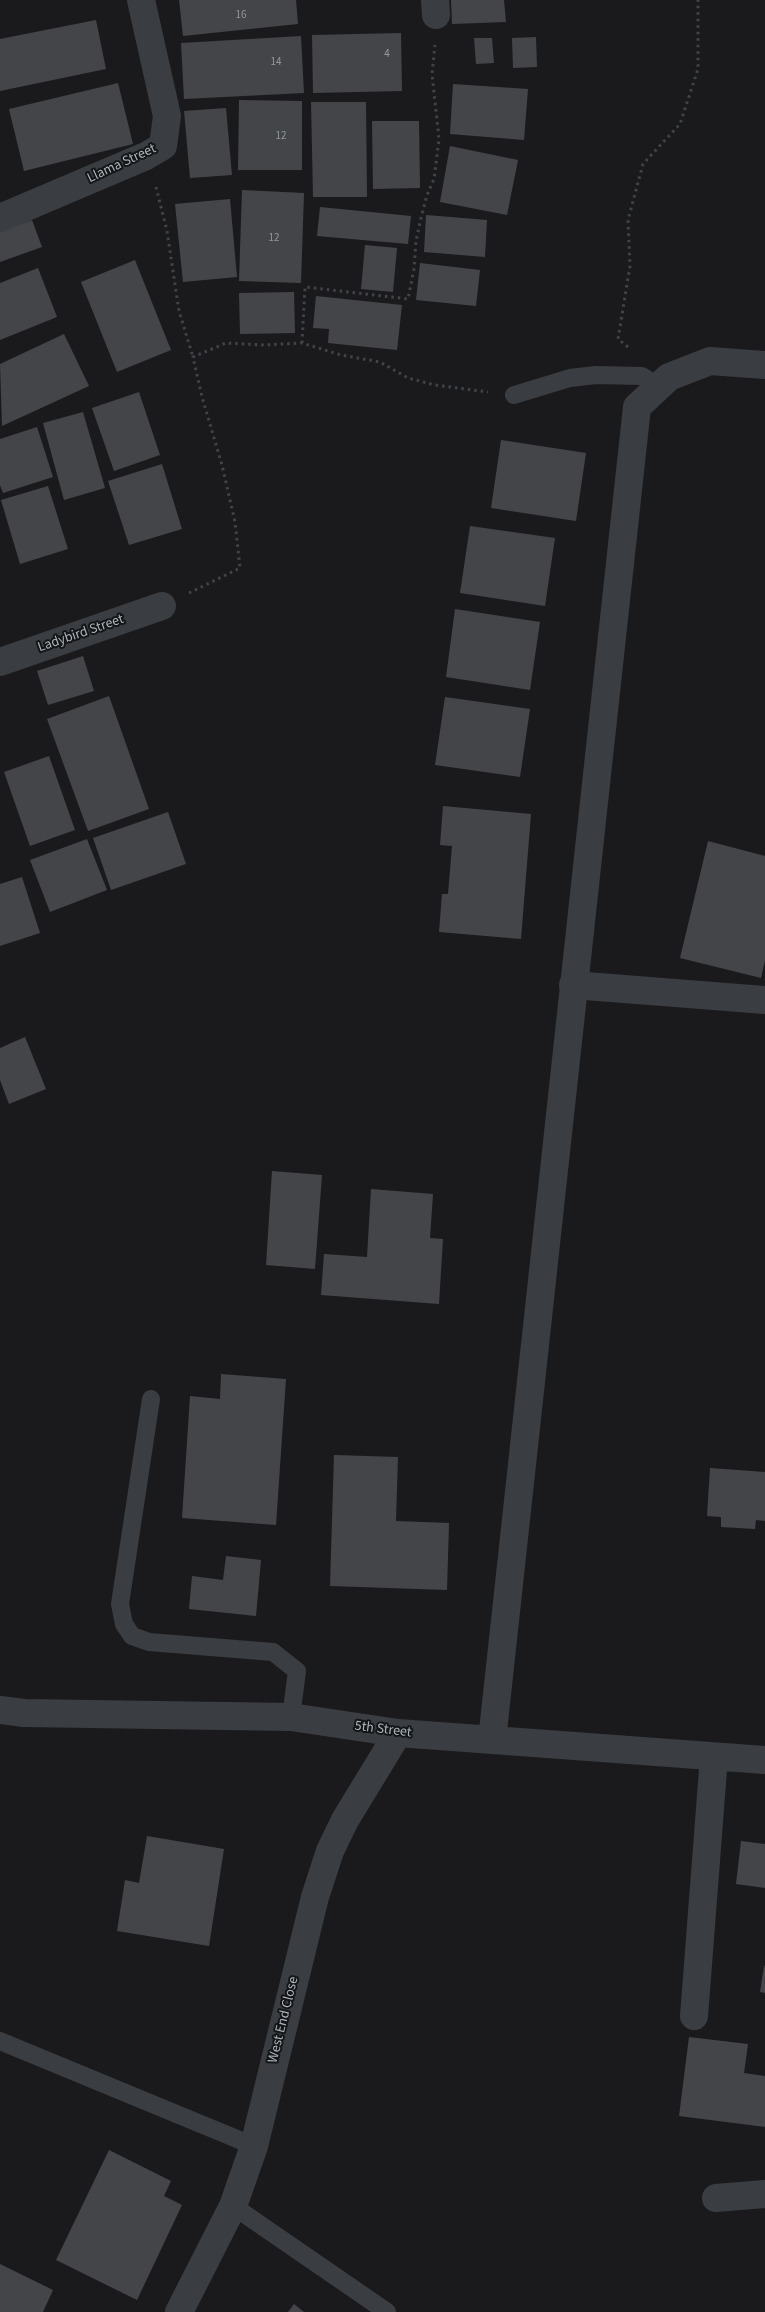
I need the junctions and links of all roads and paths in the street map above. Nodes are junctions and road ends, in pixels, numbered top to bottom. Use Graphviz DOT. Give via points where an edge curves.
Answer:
graph roads {
  1 [pos="141,0"];
  2 [pos="698,0"];
  3 [pos="435,8"];
  4 [pos="163,146"];
  5 [pos="0,218"];
  6 [pos="302,343"];
  7 [pos="194,357"];
  8 [pos="765,365"];
  9 [pos="663,383"];
  10 [pos="514,395"];
  11 [pos="162,606"];
  12 [pos="0,662"];
  13 [pos="573,985"];
  14 [pos="765,1000"];
  15 [pos="151,1399"];
  16 [pos="0,1710"];
  17 [pos="291,1717"];
  18 [pos="398,1733"];
  19 [pos="492,1740"];
  20 [pos="714,1757"];
  21 [pos="765,1760"];
  22 [pos="694,2016"];
  23 [pos="0,2041"];
  24 [pos="254,2146"];
  25 [pos="765,2194"];
  26 [pos="716,2198"];
  27 [pos="233,2206"];
  28 [pos="179,2312"];
  29 [pos="387,2312"];
  1 -- 4 [label="street, Llama Street" via="167,116"];
  2 -- 9 [label="path" via="698,69 680,124 643,164 628,220 630,266 618,340"];
  3 -- 6 [label="path" via="432,74 439,139 434,179 416,241 408,299 305,288"];
  4 -- 5 [label="street, Llama Street"];
  4 -- 7 [label="path" via="156,188 167,231 179,311"];
  6 -- 7 [label="path" via="226,343"];
  6 -- 10 [label="path" via="380,362 408,378 435,385"];
  7 -- 11 [label="path" via="235,522 240,568"];
  8 -- 9 [label="street" via="710,361"];
  9 -- 10 [label="lane" via="642,376 596,375 570,378"];
  9 -- 13 [label="street" via="637,407"];
  11 -- 12 [label="street, Ladybird Street"];
  13 -- 14 [label="street"];
  13 -- 19 [label="street"];
  15 -- 17 [label="lane" via="120,1604 124,1624 132,1636 149,1642 273,1652 297,1671"];
  16 -- 17 [label="street, 5th Street"];
  17 -- 18 [label="street, 5th Street"];
  18 -- 19 [label="street, 5th Street"];
  18 -- 24 [label="street, West End Close" via="330,1851 315,1897"];
  19 -- 20 [label="street, 5th Street"];
  20 -- 21 [label="street, 5th Street"];
  20 -- 22 [label="street"];
  23 -- 24 [label="lane"];
  24 -- 27 [label="street, West End Close"];
  25 -- 26 [label="street"];
  27 -- 28 [label="street, West End Close"];
  27 -- 29 [label="lane"];
}
